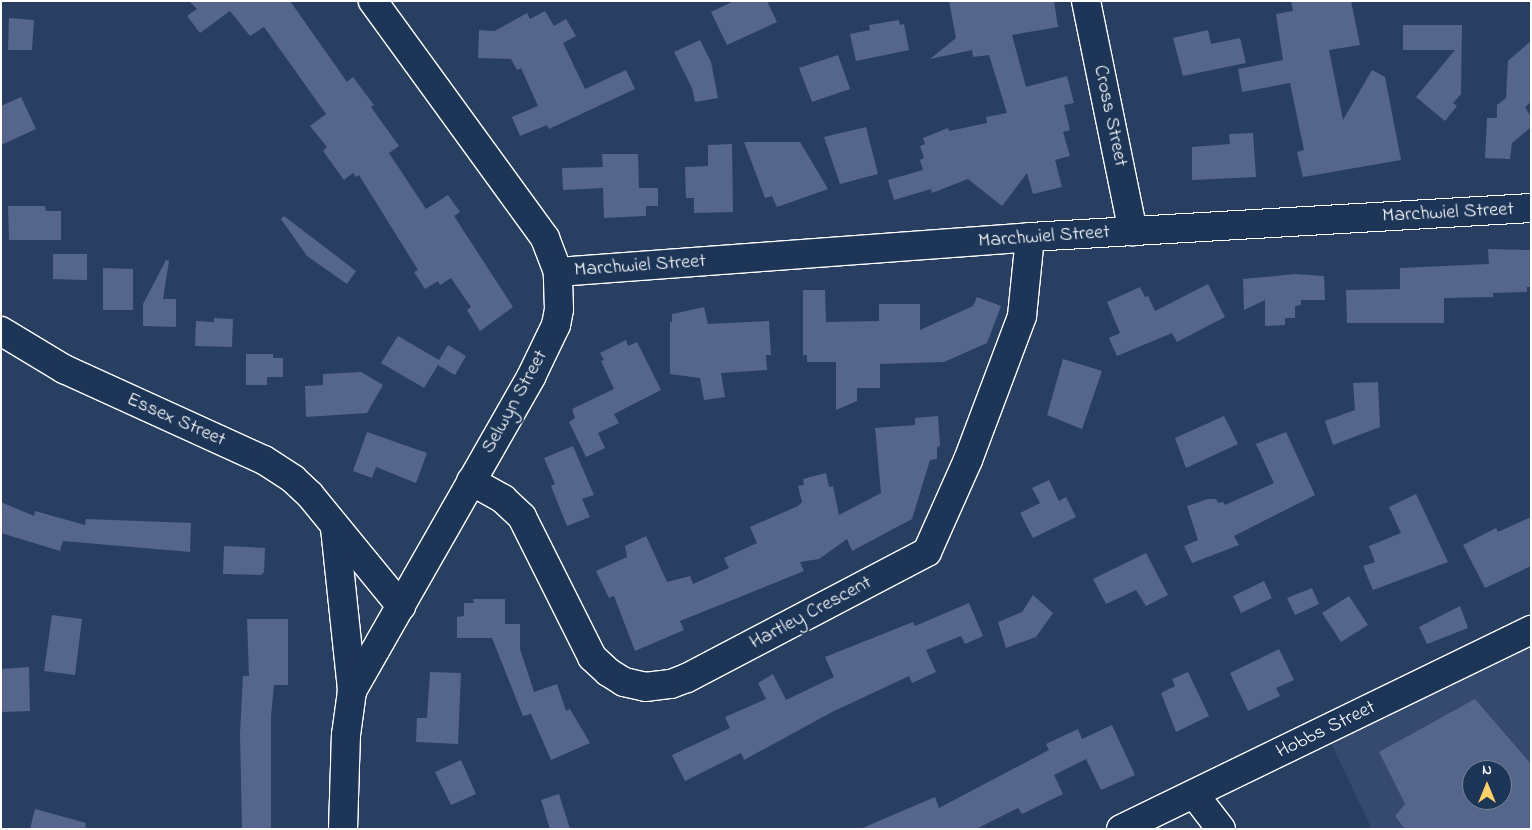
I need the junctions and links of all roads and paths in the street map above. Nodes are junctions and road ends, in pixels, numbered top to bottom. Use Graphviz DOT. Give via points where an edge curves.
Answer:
graph roads {
  1 [pos="373,1"];
  2 [pos="1086,1"];
  3 [pos="1531,208"];
  4 [pos="1133,231"];
  5 [pos="1030,237"];
  6 [pos="558,272"];
  7 [pos="1,331"];
  8 [pos="471,481"];
  9 [pos="335,528"];
  10 [pos="401,606"];
  11 [pos="1531,630"];
  12 [pos="352,691"];
  13 [pos="1194,794"];
  14 [pos="343,829"];
  15 [pos="1121,829"];
  16 [pos="1221,829"];
  1 -- 6 [label="street, Selwyn Street" via="545,238"];
  2 -- 4 [label="street, Cross Street"];
  3 -- 4 [label="street, Marchwiel Street"];
  4 -- 5 [label="street, Marchwiel Street"];
  5 -- 6 [label="street, Marchwiel Street"];
  5 -- 8 [label="street, Hartley Crescent" via="1022,316 968,460 926,552 687,678 671,684 645,687 624,682 608,672 592,657 522,517 504,499"];
  6 -- 8 [label="street, Selwyn Street" via="560,301 556,324 531,377"];
  7 -- 9 [label="street, Essex Street" via="64,370 264,460 293,479"];
  8 -- 10 [label="street, Selwyn Street"];
  9 -- 10 [label="street, Essex Street"];
  9 -- 12 [label="street"];
  10 -- 12 [label="street, Selwyn Street"];
  11 -- 13 [label="street, Hobbs Street"];
  12 -- 14 [label="street, Selwyn Street" via="346,735"];
  13 -- 15 [label="street, Hobbs Street"];
  13 -- 16 [label="street"];
}
